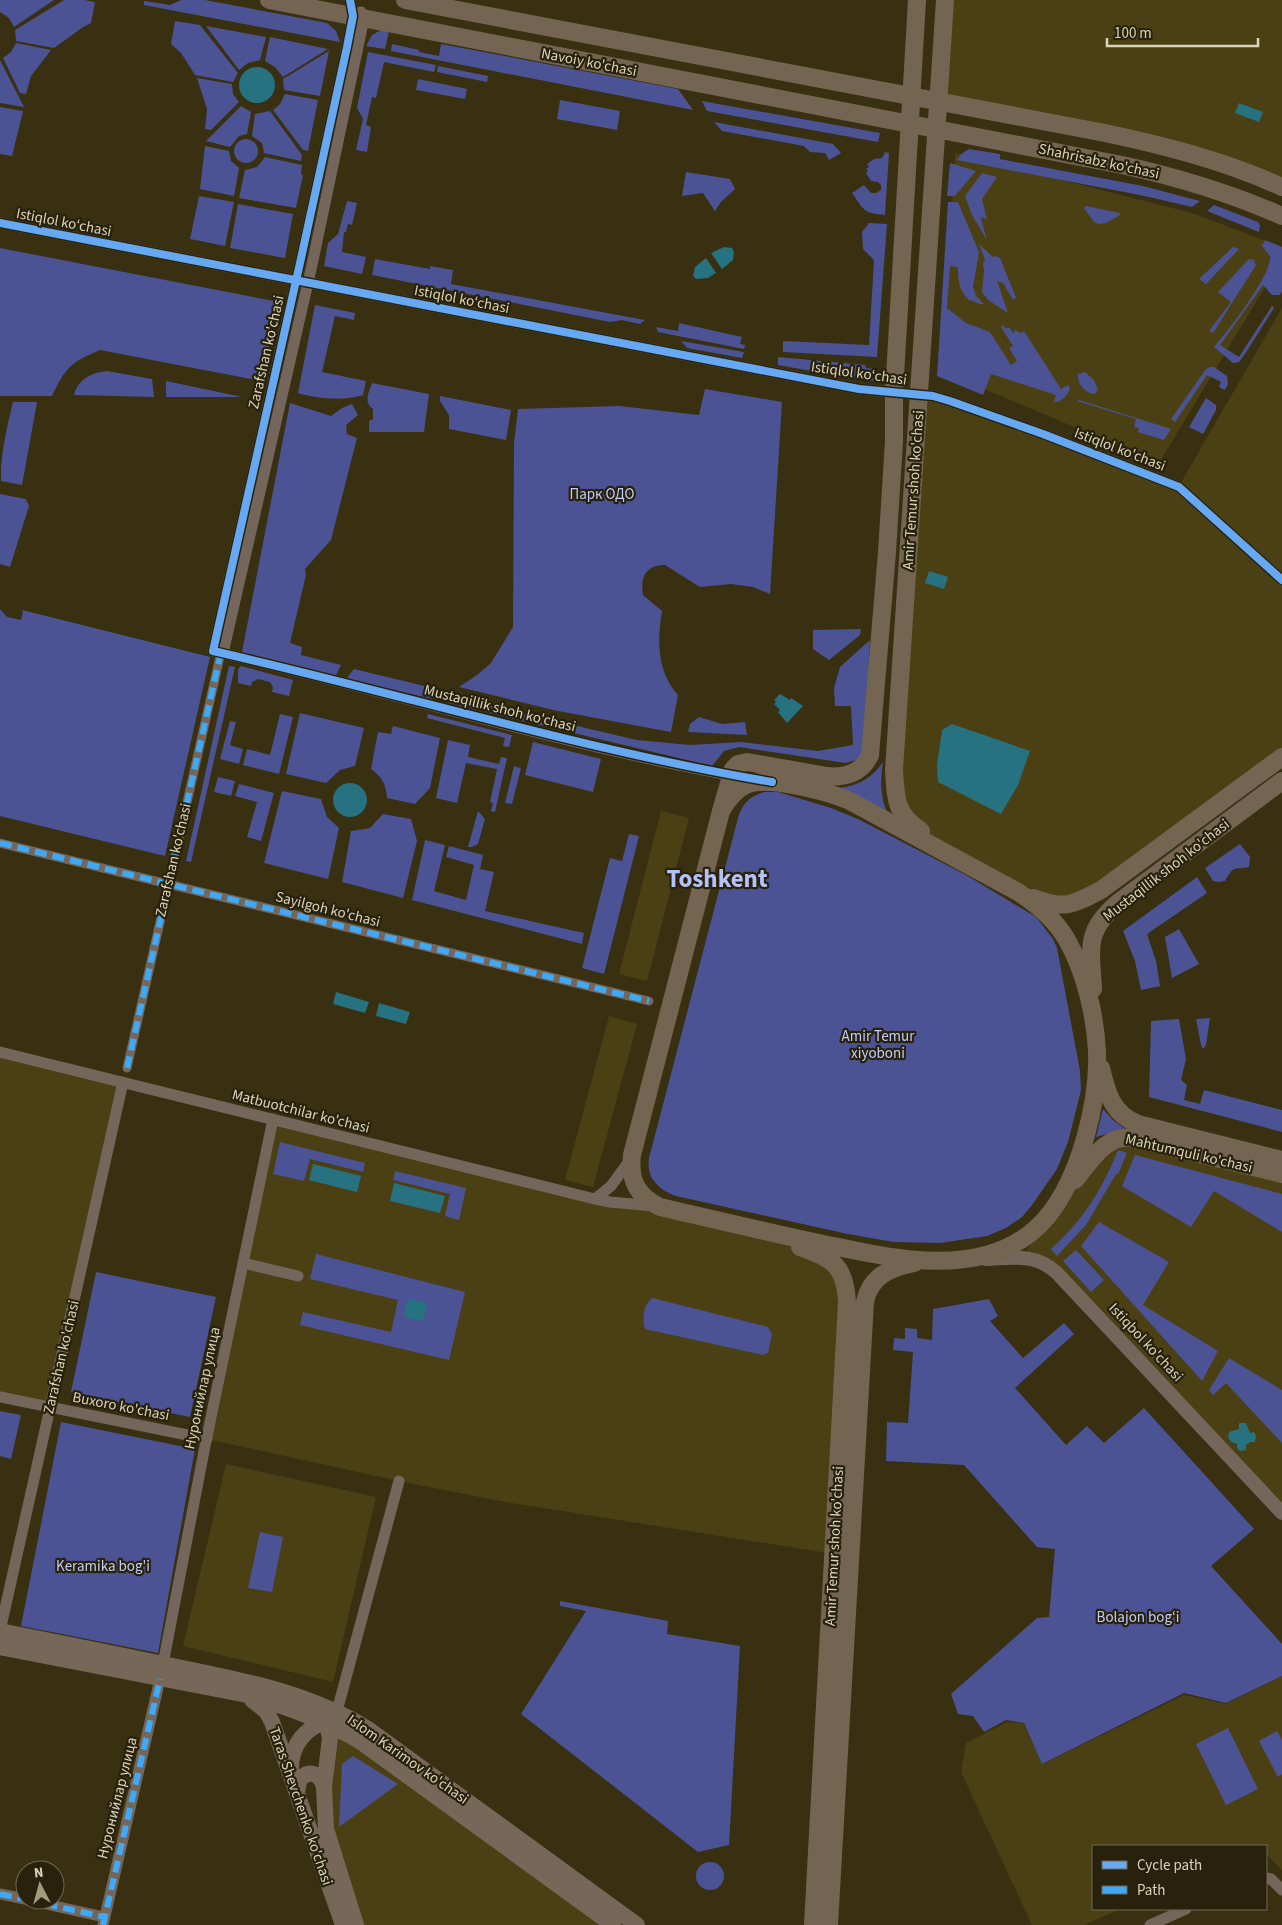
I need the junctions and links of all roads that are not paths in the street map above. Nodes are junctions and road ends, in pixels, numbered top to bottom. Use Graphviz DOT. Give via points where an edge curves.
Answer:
graph roads {
  1 [pos="268,0"];
  2 [pos="405,0"];
  3 [pos="917,0"];
  4 [pos="945,0"];
  5 [pos="355,9"];
  6 [pos="911,96"];
  7 [pos="939,101"];
  8 [pos="910,123"];
  9 [pos="937,128"];
  10 [pos="1282,187"];
  11 [pos="1282,216"];
  12 [pos="0,223"];
  13 [pos="296,282"];
  14 [pos="308,284"];
  15 [pos="894,393"];
  16 [pos="919,395"];
  17 [pos="1282,580"];
  18 [pos="219,652"];
  19 [pos="1282,757"];
  20 [pos="731,775"];
  21 [pos="1282,781"];
  22 [pos="772,782"];
  23 [pos="721,810"];
  24 [pos="0,843"];
  25 [pos="988,875"];
  26 [pos="168,884"];
  27 [pos="1018,892"];
  28 [pos="649,1001"];
  29 [pos="1097,1046"];
  30 [pos="0,1052"];
  31 [pos="126,1068"];
  32 [pos="123,1082"];
  33 [pos="273,1119"];
  34 [pos="631,1159"];
  35 [pos="1282,1160"];
  36 [pos="1282,1174"];
  37 [pos="1061,1196"];
  38 [pos="595,1199"];
  39 [pos="660,1207"];
  40 [pos="748,1228"];
  41 [pos="924,1260"];
  42 [pos="956,1260"];
  43 [pos="243,1263"];
  44 [pos="298,1276"];
  45 [pos="0,1397"];
  46 [pos="50,1407"];
  47 [pos="207,1439"];
  48 [pos="399,1481"];
  49 [pos="1282,1513"];
  50 [pos="0,1631"];
  51 [pos="0,1647"];
  52 [pos="162,1671"];
  53 [pos="246,1696"];
  54 [pos="308,1699"];
  55 [pos="337,1711"];
  56 [pos="324,1722"];
  57 [pos="354,1728"];
  58 [pos="328,1749"];
  59 [pos="295,1786"];
  60 [pos="324,1787"];
  61 [pos="1267,1878"];
  62 [pos="1282,1890"];
  63 [pos="0,1894"];
  64 [pos="15,1897"];
  65 [pos="63,1910"];
  66 [pos="1184,1910"];
  67 [pos="103,1921"];
  68 [pos="343,1925"];
  69 [pos="356,1925"];
  70 [pos="613,1925"];
  71 [pos="637,1925"];
  72 [pos="813,1925"];
  73 [pos="829,1925"];
  74 [pos="1150,1925"];
  1 -- 5 [label="main road, Navoiy ko'chasi"];
  2 -- 6 [label="main road, Navoiy ko'chasi"];
  3 -- 6 [label="main road, Amir Temur shoh ko'chasi"];
  4 -- 7 [label="main road, Amir Temur shoh ko'chasi"];
  5 -- 8 [label="main road, Navoiy ko'chasi"];
  5 -- 13 [label="street, Zarafshan ko'chasi"];
  5 -- 14 [label="street, Zarafshan ko'chasi"];
  6 -- 7 [label="main road, Navoiy ko'chasi"];
  6 -- 8 [label="main road, Amir Temur shoh ko'chasi"];
  7 -- 9 [label="main road, Amir Temur shoh ko'chasi"];
  7 -- 10 [label="main road, Shahrisabz ko'chasi" via="1155,144 1228,166"];
  8 -- 9 [label="main road, Shahrisabz ko'chasi"];
  8 -- 15 [label="main road, Amir Temur shoh ko'chasi"];
  9 -- 11 [label="main road, Shahrisabz ko'chasi" via="1147,170 1219,191"];
  9 -- 16 [label="main road, Amir Temur shoh ko'chasi"];
  12 -- 13 [label="street, Istiqlol ko‘chasi"];
  13 -- 14 [label="street, Istiqlol ko‘chasi"];
  13 -- 18 [label="street, Zarafshan ko'chasi"];
  14 -- 15 [label="street, Istiqlol ko‘chasi"];
  14 -- 18 [label="street, Zarafshan ko'chasi"];
  15 -- 16 [label="street, Istiqlol ko‘chasi"];
  15 -- 20 [label="main road, Amir Temur shoh ko'chasi" via="887,552 869,758 864,766 839,777 747,762 736,765"];
  16 -- 17 [label="street, Istiqlol ko'chasi" via="933,396 1043,434 1179,487"];
  16 -- 25 [label="main road, Amir Temur shoh ko'chasi" via="894,770 897,797 900,811 909,823"];
  18 -- 20 [label="street, Mustaqillik shoh ko'chasi" via="436,707"];
  18 -- 26 [label="street, Zarafshan ko'chasi"];
  19 -- 27 [label="main road, Mustaqillik shoh ko'chasi" via="1090,896 1058,906"];
  20 -- 22 [label="street, Mustaqillik shoh ko'chasi"];
  20 -- 23 [label="main road"];
  21 -- 29 [label="main road, Mustaqillik shoh ko'chasi" via="1119,902 1100,920 1092,936 1091,950"];
  22 -- 23 [label="main road" via="745,785"];
  22 -- 25 [label="main road" via="819,790 842,798"];
  23 -- 34 [label="main road"];
  24 -- 26 [label="street, Sayilgoh ko'chasi"];
  25 -- 27 [label="main road"];
  26 -- 28 [label="street, Sayilgoh ko'chasi"];
  26 -- 31 [label="street, Zarafshan ko'chasi"];
  27 -- 29 [label="main road" via="1050,916 1071,949 1086,991"];
  29 -- 35 [label="main road, Mahtumquli ko'chasi" via="1109,1099 1126,1119"];
  29 -- 37 [label="main road" via="1095,1087 1087,1130 1073,1173"];
  30 -- 32 [label="street, Matbuotchilar ko'chasi"];
  32 -- 33 [label="street, Matbuotchilar ko'chasi"];
  32 -- 46 [label="street, Zarafshan ko'chasi"];
  33 -- 38 [label="street, Matbuotchilar ko'chasi"];
  33 -- 43 [label="street, Нуронийлар улица"];
  34 -- 38 [label="street" via="611,1186"];
  34 -- 39 [label="main road" via="634,1185 645,1198"];
  36 -- 37 [label="main road, Mahtumquli ko'chasi" via="1122,1137 1105,1145"];
  37 -- 42 [label="main road" via="1047,1217 1028,1235 1004,1249"];
  38 -- 39 [label="street, Matbuotchilar ko'chasi"];
  39 -- 40 [label="main road"];
  40 -- 41 [label="main road"];
  40 -- 72 [label="main road, Amir Temur shoh ko'chasi" via="803,1247 830,1261 841,1271 847,1290"];
  41 -- 42 [label="main road"];
  41 -- 73 [label="main road, Amir Temur shoh ko'chasi" via="883,1273 872,1284 865,1302"];
  42 -- 49 [label="street, Istiqbol ko'chasi" via="1029,1258 1042,1261 1053,1269"];
  43 -- 44 [label="street"];
  43 -- 47 [label="street, Нуронийлар улица"];
  45 -- 46 [label="street, Buxoro ko'chasi"];
  46 -- 47 [label="street, Buxoro ko'chasi"];
  46 -- 50 [label="street, Zarafshan ko'chasi"];
  47 -- 52 [label="street, Нуронийлар улица"];
  48 -- 55 [label="street"];
  50 -- 52 [label="main road, Islom Karimov ko'chasi"];
  51 -- 52 [label="main road, Islom Karimov ko'chasi"];
  52 -- 53 [label="main road, Islom Karimov ko'chasi"];
  52 -- 54 [label="main road, Islom Karimov ko'chasi" via="255,1684"];
  52 -- 67 [label="street, Нуронийлар улица"];
  53 -- 56 [label="main road, Islom Karimov ko'chasi"];
  53 -- 59 [label="main road, Taras Shevchenko ko'chasi" via="270,1718"];
  54 -- 55 [label="main road, Islom Karimov ko'chasi"];
  54 -- 56 [label="main road, Taras Shevchenko ko'chasi"];
  55 -- 57 [label="main road, Islom Karimov ko'chasi"];
  56 -- 57 [label="main road" via="336,1720"];
  56 -- 58 [label="main road, Taras Shevchenko ko'chasi" via="329,1733"];
  56 -- 59 [label="main road" via="307,1731 298,1741 292,1760"];
  57 -- 58 [label="main road" via="337,1738"];
  57 -- 70 [label="main road, Islom Karimov ko'chasi"];
  57 -- 71 [label="main road, Islom Karimov ko'chasi"];
  58 -- 60 [label="main road, Taras Shevchenko ko'chasi"];
  59 -- 60 [label="main road" via="307,1774 314,1774"];
  59 -- 68 [label="main road, Taras Shevchenko ko'chasi"];
  60 -- 69 [label="main road, Taras Shevchenko ko'chasi" via="328,1840"];
  61 -- 62 [label="street"];
  63 -- 64 [label="street"];
  65 -- 67 [label="street"];
  66 -- 74 [label="street"];
}
